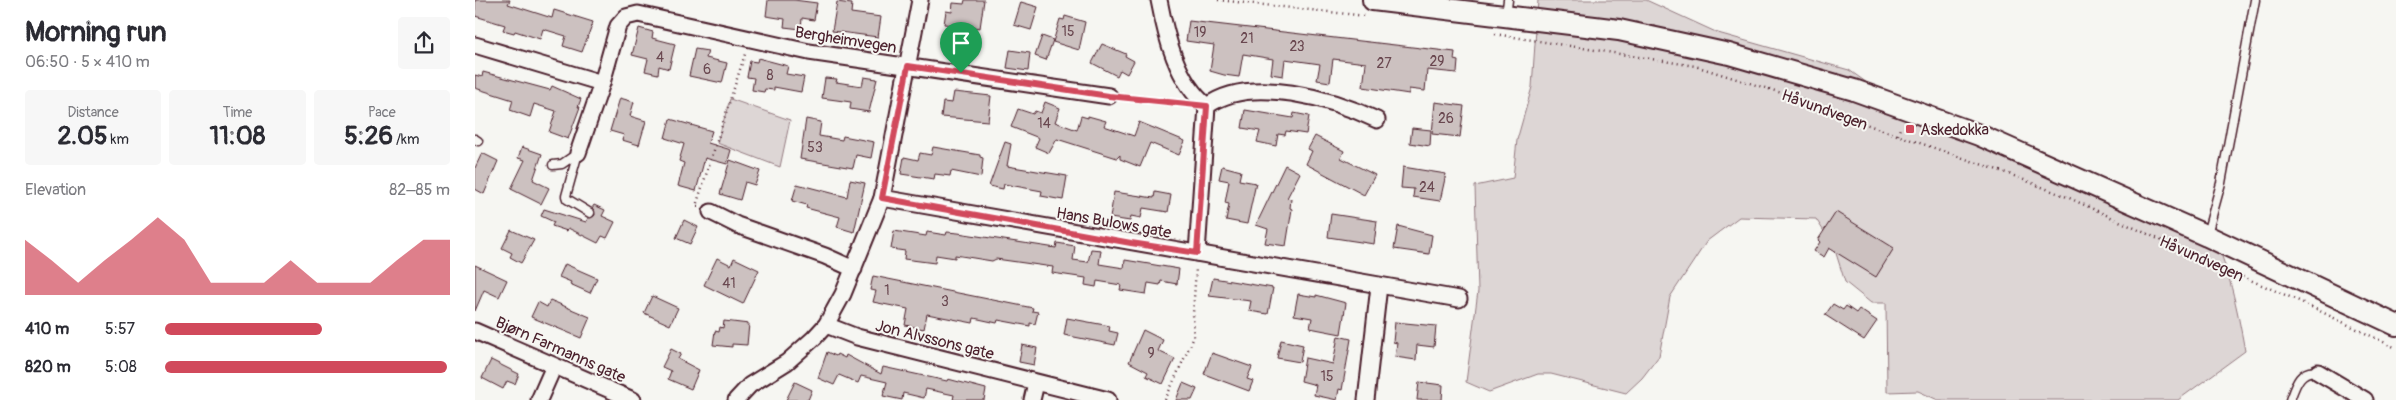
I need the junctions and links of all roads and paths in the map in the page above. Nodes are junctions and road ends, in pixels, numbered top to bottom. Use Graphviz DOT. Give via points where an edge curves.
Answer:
graph roads {
  1 [pos="920,0"];
  2 [pos="1159,0"];
  3 [pos="1218,0"];
  4 [pos="2255,0"];
  5 [pos="1372,8"];
  6 [pos="1507,8"];
  7 [pos="1493,34"];
  8 [pos="749,40"];
  9 [pos="475,45"];
  10 [pos="908,66"];
  11 [pos="603,84"];
  12 [pos="1109,96"];
  13 [pos="1207,106"];
  14 [pos="1377,120"];
  15 [pos="1900,128"];
  16 [pos="1898,135"];
  17 [pos="578,154"];
  18 [pos="553,165"];
  19 [pos="882,198"];
  20 [pos="711,212"];
  21 [pos="590,213"];
  22 [pos="2207,236"];
  23 [pos="1197,253"];
  24 [pos="854,269"];
  25 [pos="1379,286"];
  26 [pos="1459,299"];
  27 [pos="826,325"];
  28 [pos="2396,325"];
  29 [pos="475,331"];
  30 [pos="2396,348"];
  31 [pos="554,366"];
  32 [pos="2318,372"];
  33 [pos="1035,383"];
  34 [pos="539,400"];
  35 [pos="633,400"];
  36 [pos="736,400"];
  37 [pos="1032,400"];
  38 [pos="1108,400"];
  39 [pos="1165,400"];
  40 [pos="1366,400"];
  41 [pos="2290,400"];
  42 [pos="2365,400"];
  1 -- 10 [label="street"];
  2 -- 13 [label="street" via="1182,75 1195,96"];
  3 -- 5 [label="path"];
  4 -- 22 [label="lane" via="2221,183"];
  5 -- 6 [label="main road, Håvundvegen"];
  6 -- 22 [label="main road, Håvundvegen" via="1663,39 1854,90 1979,135"];
  7 -- 16 [label="path, Håvundvegen" via="1695,66 1804,100"];
  8 -- 10 [label="street, Bergheimvegen"];
  8 -- 11 [label="street, Bergheimvegen" via="632,15 618,26"];
  8 -- 20 [label="path" via="696,206"];
  9 -- 11 [label="street"];
  10 -- 12 [label="street, Bergheimvegen"];
  10 -- 19 [label="street"];
  11 -- 17 [label="street, Bergheimvegen"];
  12 -- 13 [label="path"];
  13 -- 14 [label="street" via="1228,94 1290,93 1333,102"];
  13 -- 23 [label="street"];
  15 -- 16 [label="path"];
  16 -- 30 [label="path, Håvundvegen" via="2067,197"];
  17 -- 18 [label="lane" via="562,164"];
  17 -- 21 [label="lane" via="566,196"];
  19 -- 23 [label="street, Hans Bulows gate"];
  19 -- 24 [label="street"];
  20 -- 24 [label="street"];
  22 -- 28 [label="main road, Håvundvegen"];
  23 -- 25 [label="street, Hans Bulows gate"];
  23 -- 39 [label="path" via="1193,314 1195,336"];
  24 -- 27 [label="street"];
  25 -- 26 [label="street, Hans Bulows gate"];
  25 -- 40 [label="street"];
  27 -- 33 [label="street, Jon Alvssons gate" via="857,337"];
  27 -- 36 [label="street" via="801,350 750,385"];
  29 -- 31 [label="street, Bjørn Farmanns gate"];
  31 -- 34 [label="street"];
  31 -- 35 [label="street, Bjørn Farmanns gate"];
  32 -- 41 [label="lane" via="2303,373"];
  32 -- 42 [label="street"];
  33 -- 37 [label="street"];
  33 -- 38 [label="street, Jon Alvssons gate"];
}
